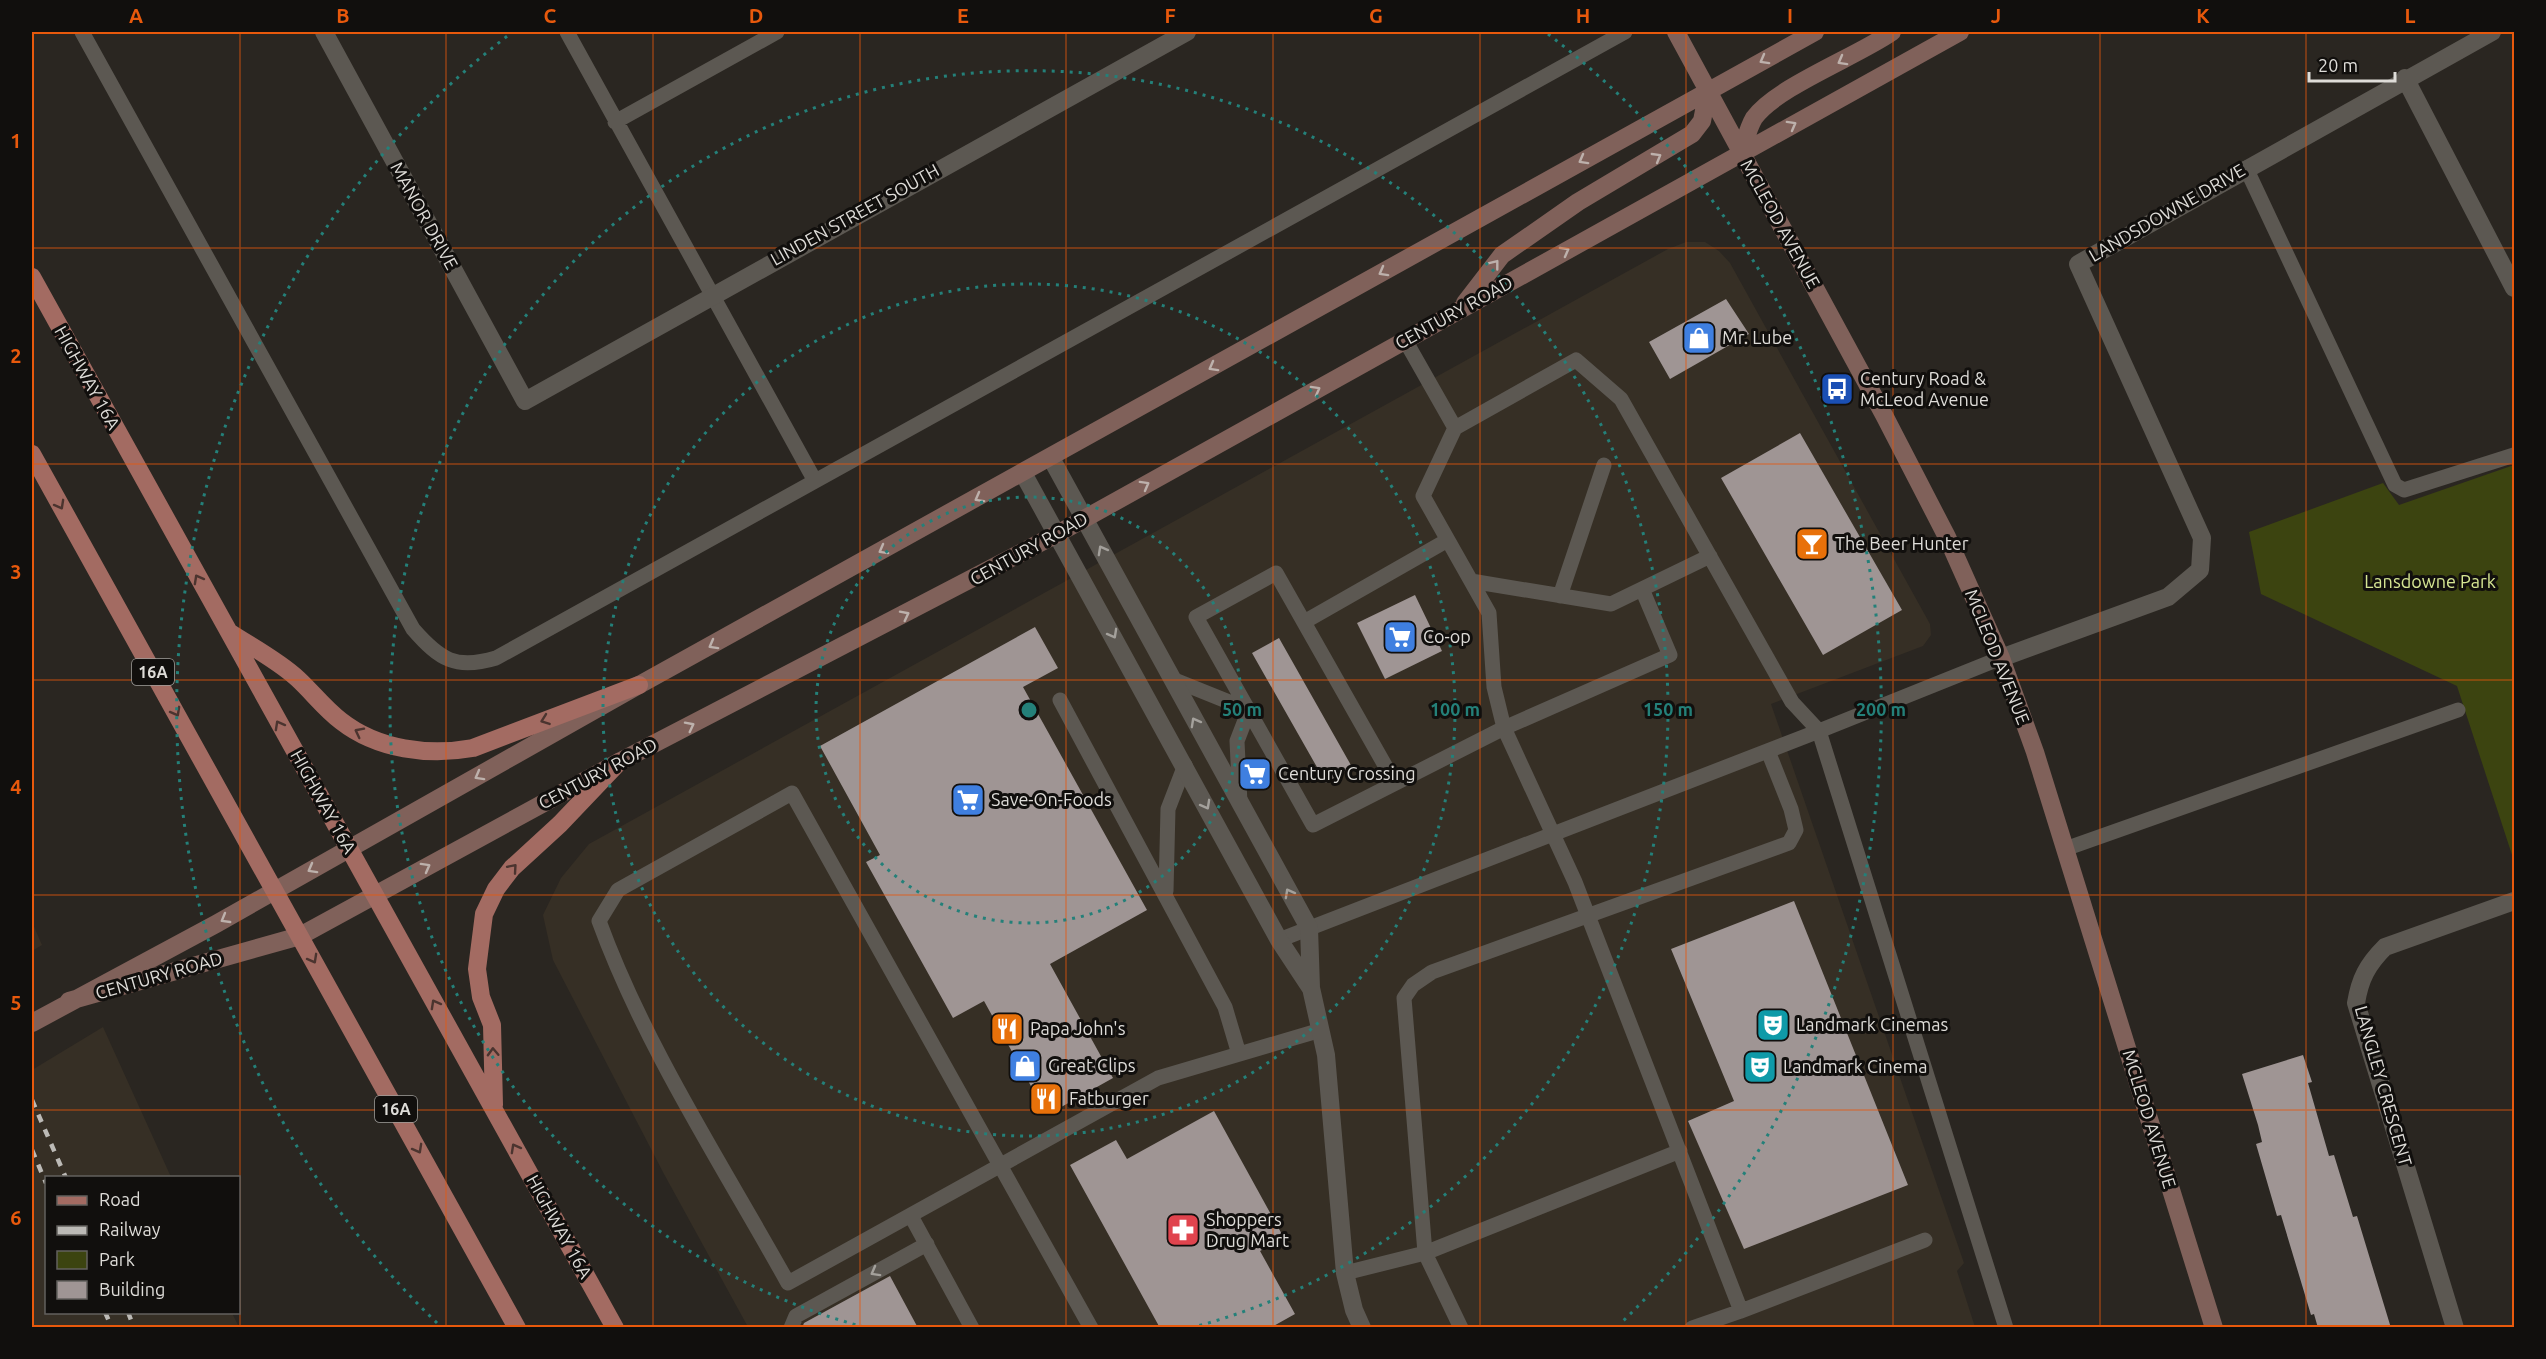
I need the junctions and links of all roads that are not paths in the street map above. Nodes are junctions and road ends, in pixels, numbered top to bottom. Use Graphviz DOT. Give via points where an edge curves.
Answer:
graph roads {
  1 [pos="82,32"];
  2 [pos="324,32"];
  3 [pos="567,32"];
  4 [pos="777,32"];
  5 [pos="1187,32"];
  6 [pos="1625,32"];
  7 [pos="1676,32"];
  8 [pos="1815,32"];
  9 [pos="1892,32"];
  10 [pos="1960,32"];
  11 [pos="2492,32"];
  12 [pos="2406,78"];
  13 [pos="1708,90"];
  14 [pos="615,122"];
  15 [pos="1741,153"];
  16 [pos="2246,168"];
  17 [pos="32,277"];
  18 [pos="2514,288"];
  19 [pos="711,296"];
  20 [pos="1459,310"];
  21 [pos="1405,340"];
  22 [pos="525,401"];
  23 [pos="1455,428"];
  24 [pos="32,454"];
  25 [pos="2514,455"];
  26 [pos="1051,458"];
  27 [pos="1604,465"];
  28 [pos="1023,473"];
  29 [pos="815,481"];
  30 [pos="1085,518"];
  31 [pos="1058,534"];
  32 [pos="1446,541"];
  33 [pos="1710,556"];
  34 [pos="1471,581"];
  35 [pos="1642,589"];
  36 [pos="1560,596"];
  37 [pos="1304,622"];
  38 [pos="226,630"];
  39 [pos="2001,658"];
  40 [pos="1172,679"];
  41 [pos="639,685"];
  42 [pos="1060,700"];
  43 [pos="1249,710"];
  44 [pos="2458,710"];
  45 [pos="1504,728"];
  46 [pos="1819,731"];
  47 [pos="1768,751"];
  48 [pos="619,762"];
  49 [pos="1185,765"];
  50 [pos="1395,783"];
  51 [pos="1240,803"];
  52 [pos="1555,834"];
  53 [pos="349,849"];
  54 [pos="2065,849"];
  55 [pos="275,890"];
  56 [pos="1166,894"];
  57 [pos="375,896"];
  58 [pos="2514,901"];
  59 [pos="1588,916"];
  60 [pos="1309,928"];
  61 [pos="300,936"];
  62 [pos="1279,940"];
  63 [pos="1311,988"];
  64 [pos="69,1001"];
  65 [pos="32,1023"];
  66 [pos="1321,1030"];
  67 [pos="1239,1054"];
  68 [pos="495,1110"];
  69 [pos="1680,1151"];
  70 [pos="1001,1167"];
  71 [pos="911,1216"];
  72 [pos="1925,1240"];
  73 [pos="927,1244"];
  74 [pos="1425,1253"];
  75 [pos="1345,1273"];
  76 [pos="1741,1311"];
  77 [pos="516,1328"];
  78 [pos="615,1328"];
  79 [pos="791,1328"];
  80 [pos="972,1328"];
  81 [pos="1091,1328"];
  82 [pos="1362,1328"];
  83 [pos="1461,1328"];
  84 [pos="1692,1328"];
  85 [pos="2006,1328"];
  86 [pos="2214,1328"];
  87 [pos="2456,1328"];
  1 -- 29 [label="lane" via="413,629 450,662 474,664 496,658"];
  2 -- 22 [label="street, MANOR DRIVE"];
  3 -- 14 [label="lane"];
  4 -- 14 [label="lane"];
  5 -- 19 [label="street, LINDEN STREET SOUTH"];
  6 -- 29 [label="lane"];
  7 -- 13 [label="main road, MCLEOD AVENUE"];
  8 -- 13 [label="main road, CENTURY ROAD, one-way"];
  9 -- 15 [label="main road, one-way" via="1768,105 1754,119"];
  15 -- 10 [label="main road, CENTURY ROAD, one-way"];
  11 -- 12 [label="street, LANDSDOWNE DRIVE"];
  12 -- 16 [label="street, LANDSDOWNE DRIVE"];
  12 -- 18 [label="street"];
  13 -- 15 [label="main road, MCLEOD AVENUE"];
  20 -- 13 [label="main road, one-way" via="1502,255 1578,202 1692,134 1702,121"];
  13 -- 26 [label="main road, CENTURY ROAD, one-way"];
  14 -- 19 [label="lane"];
  20 -- 15 [label="main road, CENTURY ROAD, one-way"];
  15 -- 39 [label="main road, MCLEOD AVENUE" via="1947,537"];
  16 -- 25 [label="lane" via="2395,485 2404,490"];
  16 -- 39 [label="street, LANDSDOWNE DRIVE" via="2078,264 2202,538 2200,570 2168,597"];
  38 -- 17 [label="main road, HIGHWAY 16A, one-way"];
  19 -- 22 [label="street, LINDEN STREET SOUTH"];
  19 -- 29 [label="lane"];
  20 -- 21 [label="main road, CENTURY ROAD"];
  21 -- 23 [label="lane"];
  30 -- 21 [label="main road, CENTURY ROAD, one-way"];
  23 -- 32 [label="lane" via="1423,496"];
  23 -- 33 [label="lane" via="1576,360 1622,399"];
  24 -- 55 [label="main road, 16A, one-way"];
  26 -- 28 [label="main road, CENTURY ROAD"];
  26 -- 30 [label="street"];
  27 -- 36 [label="lane"];
  28 -- 31 [label="street"];
  28 -- 41 [label="main road, CENTURY ROAD, one-way"];
  30 -- 31 [label="main road, CENTURY ROAD"];
  40 -- 30 [label="street, one-way"];
  48 -- 31 [label="main road, CENTURY ROAD, one-way"];
  31 -- 49 [label="street, one-way"];
  32 -- 34 [label="lane"];
  32 -- 37 [label="lane"];
  33 -- 35 [label="lane"];
  33 -- 46 [label="lane" via="1792,702"];
  34 -- 36 [label="lane"];
  34 -- 45 [label="lane" via="1489,613 1494,687"];
  35 -- 36 [label="lane" via="1611,604"];
  35 -- 45 [label="lane" via="1670,655"];
  37 -- 43 [label="lane" via="1276,573 1196,616"];
  37 -- 50 [label="lane"];
  41 -- 38 [label="main road, one-way" via="473,748 447,753 420,752 393,746 343,723 297,678"];
  53 -- 38 [label="main road, HIGHWAY 16A, one-way"];
  39 -- 46 [label="lane"];
  39 -- 54 [label="main road, MCLEOD AVENUE"];
  40 -- 43 [label="lane"];
  51 -- 40 [label="street, one-way"];
  41 -- 53 [label="main road, CENTURY ROAD, one-way"];
  42 -- 56 [label="lane"];
  43 -- 50 [label="lane" via="1313,825"];
  43 -- 51 [label="lane" via="1237,741"];
  44 -- 54 [label="lane"];
  45 -- 50 [label="lane"];
  45 -- 52 [label="lane"];
  46 -- 47 [label="lane"];
  46 -- 85 [label="lane"];
  47 -- 52 [label="lane"];
  47 -- 59 [label="lane" via="1796,830 1789,843"];
  57 -- 48 [label="main road, CENTURY ROAD, one-way"];
  68 -- 48 [label="main road, one-way" via="492,1025 481,997 477,969 484,914 512,868"];
  49 -- 56 [label="lane" via="1168,809"];
  49 -- 62 [label="street, one-way"];
  60 -- 51 [label="street, one-way"];
  52 -- 59 [label="lane"];
  52 -- 60 [label="lane"];
  53 -- 55 [label="main road, CENTURY ROAD, one-way"];
  53 -- 57 [label="main road, HIGHWAY 16A"];
  54 -- 86 [label="main road, MCLEOD AVENUE"];
  55 -- 61 [label="main road, 16A"];
  55 -- 64 [label="main road, CENTURY ROAD, one-way"];
  56 -- 67 [label="lane" via="1226,1007"];
  57 -- 61 [label="main road, CENTURY ROAD"];
  68 -- 57 [label="main road, HIGHWAY 16A, one-way"];
  58 -- 87 [label="street, LANGLEY CRESCENT" via="2385,947 2360,980 2356,1003"];
  59 -- 69 [label="lane"];
  59 -- 74 [label="lane" via="1432,972 1413,985 1404,998"];
  60 -- 62 [label="lane"];
  60 -- 63 [label="street"];
  61 -- 64 [label="main road, CENTURY ROAD"];
  61 -- 77 [label="main road, 16A, one-way"];
  62 -- 63 [label="street"];
  63 -- 66 [label="street"];
  64 -- 65 [label="main road, CENTURY ROAD"];
  66 -- 67 [label="lane"];
  66 -- 75 [label="street"];
  67 -- 70 [label="lane" via="1158,1078"];
  78 -- 68 [label="main road, HIGHWAY 16A, one-way"];
  69 -- 74 [label="lane"];
  69 -- 76 [label="lane"];
  70 -- 71 [label="lane"];
  70 -- 71 [label="lane" via="792,793 618,890 600,921 618,974 788,1283"];
  70 -- 81 [label="lane"];
  71 -- 73 [label="lane"];
  72 -- 76 [label="lane"];
  73 -- 79 [label="lane, one-way" via="796,1316"];
  73 -- 80 [label="lane"];
  74 -- 75 [label="lane"];
  74 -- 83 [label="lane"];
  75 -- 82 [label="street"];
  76 -- 84 [label="lane"];
}
